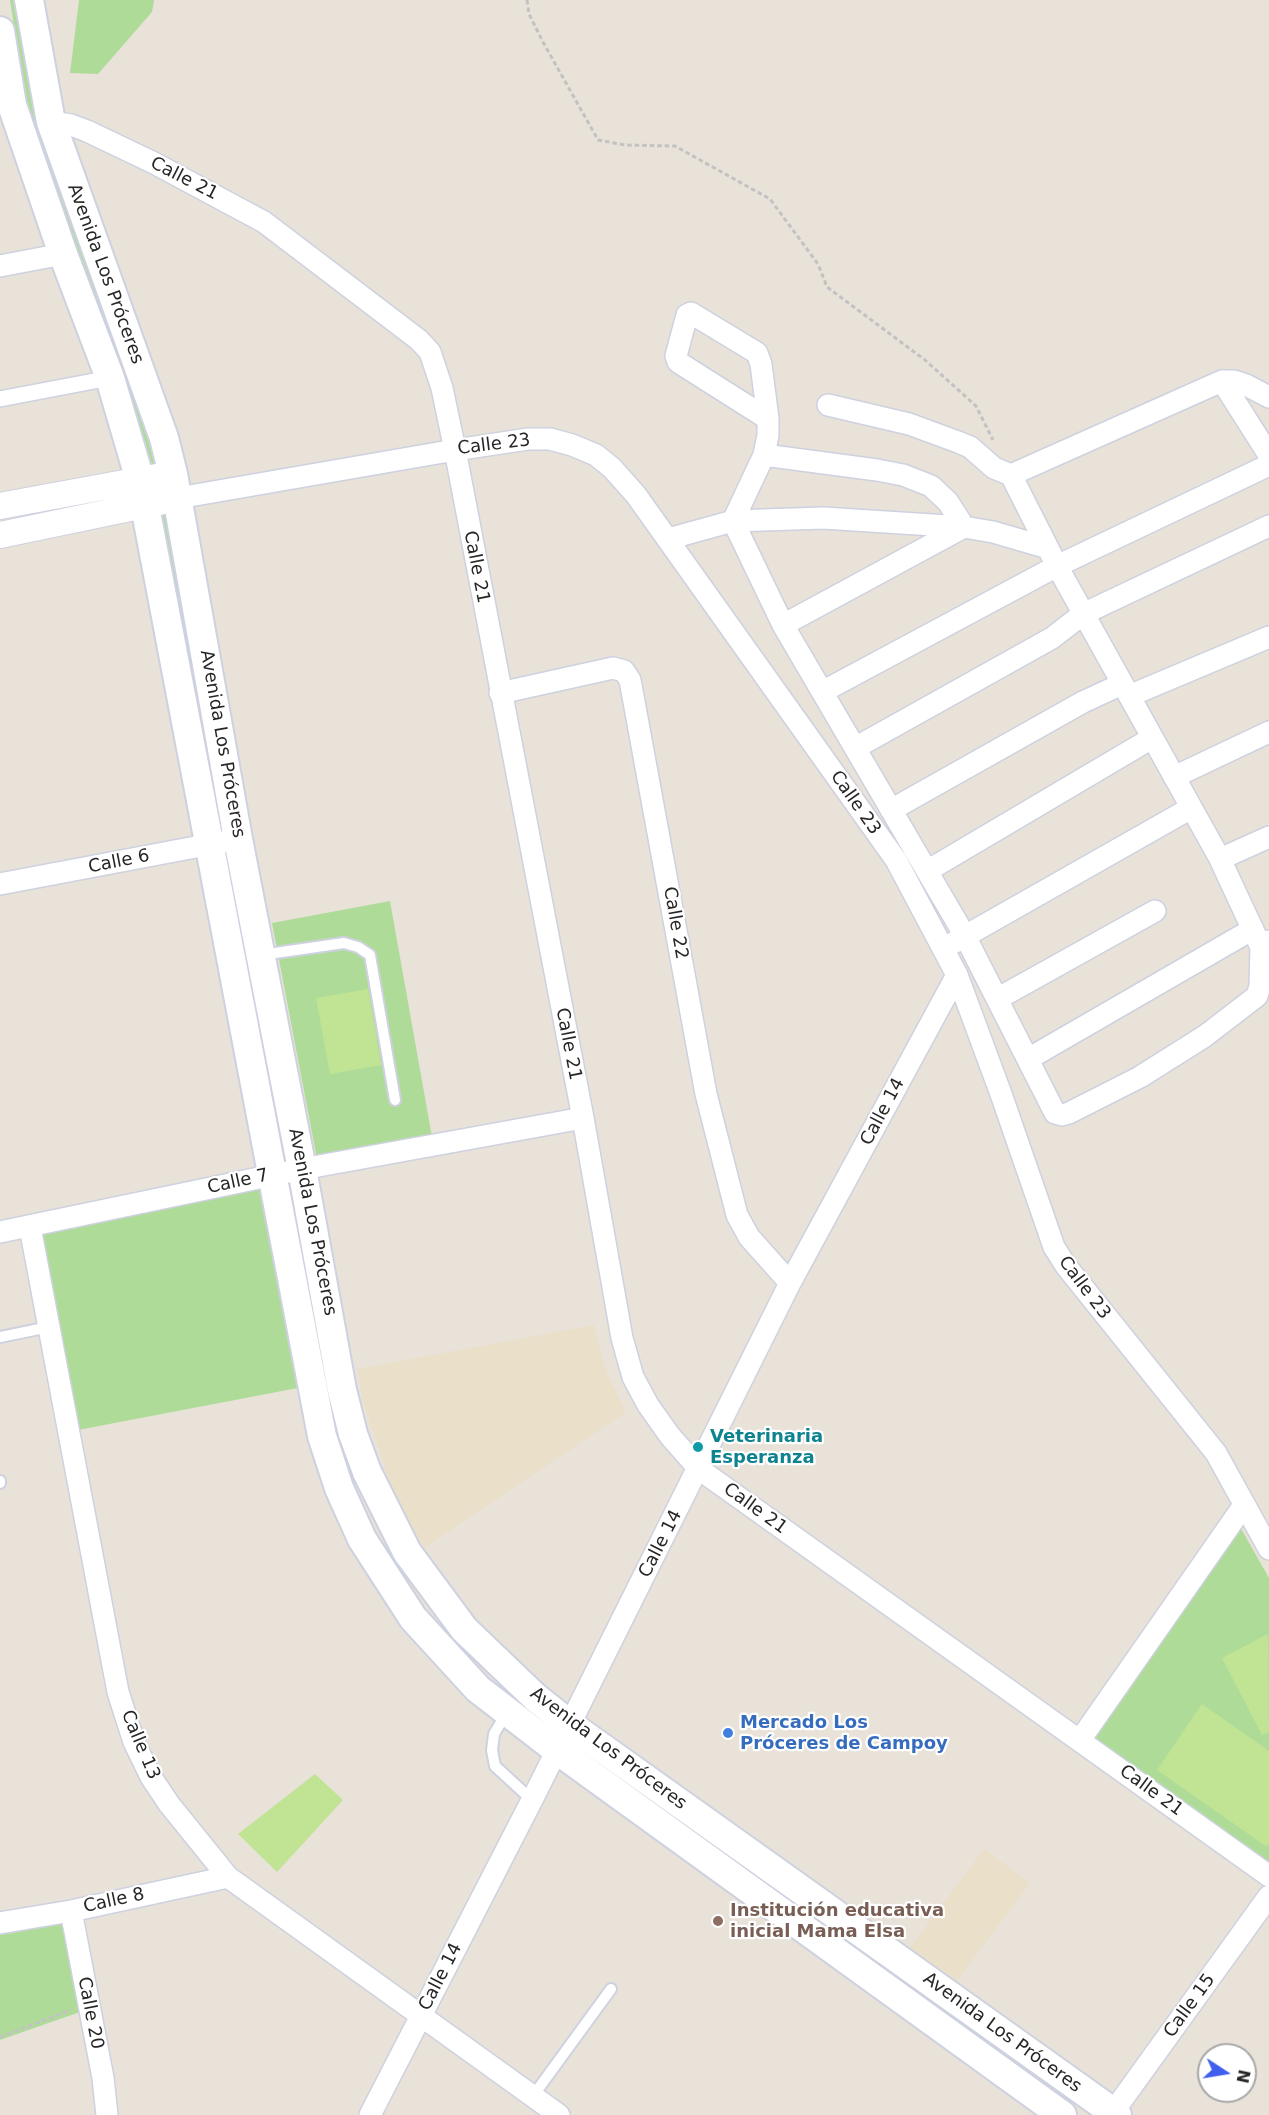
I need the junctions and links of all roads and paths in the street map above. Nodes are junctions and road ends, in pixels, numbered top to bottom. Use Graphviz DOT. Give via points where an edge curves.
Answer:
graph roads {
  1 [pos="29,0"];
  2 [pos="527,0"];
  3 [pos="0,31"];
  4 [pos="6,106"];
  5 [pos="51,122"];
  6 [pos="63,254"];
  7 [pos="0,266"];
  8 [pos="110,378"];
  9 [pos="1222,381"];
  10 [pos="1269,397"];
  11 [pos="0,399"];
  12 [pos="828,405"];
  13 [pos="768,419"];
  14 [pos="455,450"];
  15 [pos="764,455"];
  16 [pos="1269,455"];
  17 [pos="1269,465"];
  18 [pos="1011,475"];
  19 [pos="176,486"];
  20 [pos="142,494"];
  21 [pos="0,506"];
  22 [pos="733,521"];
  23 [pos="1269,526"];
  24 [pos="964,527"];
  25 [pos="0,536"];
  26 [pos="668,539"];
  27 [pos="1052,557"];
  28 [pos="1083,614"];
  29 [pos="783,625"];
  30 [pos="1269,637"];
  31 [pos="1126,690"];
  32 [pos="822,692"];
  33 [pos="500,693"];
  34 [pos="1269,732"];
  35 [pos="1152,738"];
  36 [pos="855,748"];
  37 [pos="1174,777"];
  38 [pos="1191,808"];
  39 [pos="891,810"];
  40 [pos="1269,837"];
  41 [pos="238,839"];
  42 [pos="209,844"];
  43 [pos="1220,860"];
  44 [pos="927,871"];
  45 [pos="0,884"];
  46 [pos="1155,911"];
  47 [pos="965,936"];
  48 [pos="1263,945"];
  49 [pos="944,948"];
  50 [pos="261,955"];
  51 [pos="957,975"];
  52 [pos="997,999"];
  53 [pos="1028,1059"];
  54 [pos="395,1100"];
  55 [pos="583,1118"];
  56 [pos="302,1169"];
  57 [pos="272,1175"];
  58 [pos="30,1227"];
  59 [pos="0,1232"];
  60 [pos="790,1283"];
  61 [pos="49,1327"];
  62 [pos="0,1337"];
  63 [pos="699,1469"];
  64 [pos="1244,1505"];
  65 [pos="1269,1549"];
  66 [pos="507,1711"];
  67 [pos="570,1725"];
  68 [pos="1080,1740"];
  69 [pos="557,1750"];
  70 [pos="532,1800"];
  71 [pos="1269,1876"];
  72 [pos="228,1877"];
  73 [pos="1269,1896"];
  74 [pos="71,1911"];
  75 [pos="0,1923"];
  76 [pos="611,1989"];
  77 [pos="73,2010"];
  78 [pos="421,2017"];
  79 [pos="0,2037"];
  80 [pos="533,2096"];
  81 [pos="1114,2114"];
  82 [pos="107,2115"];
  83 [pos="370,2115"];
  84 [pos="559,2115"];
  85 [pos="1062,2115"];
  1 -- 5 [label="main road, Avenida Los Próceres"];
  2 -- 18 [label="path" via="529,14 543,42 598,140 675,146 770,199 818,264 827,287 925,360 976,406"];
  3 -- 4 [label="main road, Avenida Los Próceres"];
  4 -- 6 [label="main road, Avenida Los Próceres"];
  5 -- 14 [label="street, Calle 21" via="79,128 154,162 264,222 419,340 430,352 437,369"];
  5 -- 19 [label="main road, Avenida Los Próceres" via="164,438"];
  6 -- 7 [label="street"];
  6 -- 8 [label="main road, Avenida Los Próceres"];
  8 -- 11 [label="street"];
  8 -- 20 [label="main road, Avenida Los Próceres"];
  9 -- 10 [label="street" via="1246,385"];
  9 -- 16 [label="street"];
  9 -- 18 [label="street"];
  12 -- 18 [label="street" via="909,424 958,442 994,468"];
  13 -- 13 [label="street" via="678,362 676,356 687,315 691,313 757,353"];
  13 -- 15 [label="street"];
  14 -- 19 [label="street, Calle 23"];
  14 -- 26 [label="street, Calle 23" via="550,439 596,455 636,495"];
  14 -- 33 [label="street, Calle 21"];
  15 -- 22 [label="street"];
  15 -- 24 [label="street" via="903,475 931,486 948,502"];
  17 -- 27 [label="street" via="1211,494"];
  18 -- 27 [label="street"];
  19 -- 20 [label="street"];
  19 -- 41 [label="main road, Avenida Los Próceres"];
  20 -- 21 [label="street"];
  20 -- 25 [label="street"];
  20 -- 42 [label="main road, Avenida Los Próceres"];
  22 -- 24 [label="street" via="823,518"];
  22 -- 26 [label="street"];
  22 -- 29 [label="street"];
  23 -- 28 [label="street"];
  24 -- 27 [label="street" via="993,532"];
  24 -- 29 [label="street"];
  26 -- 49 [label="street, Calle 23" via="896,860"];
  27 -- 28 [label="street"];
  27 -- 32 [label="street"];
  28 -- 31 [label="street"];
  28 -- 36 [label="street" via="1052,638"];
  29 -- 32 [label="street"];
  30 -- 31 [label="street"];
  31 -- 35 [label="street"];
  31 -- 39 [label="street" via="1083,702"];
  32 -- 36 [label="street"];
  33 -- 55 [label="street, Calle 21"];
  33 -- 60 [label="street, Calle 22" via="613,668 624,671 630,680 706,1094 737,1215 749,1237"];
  34 -- 37 [label="street"];
  35 -- 37 [label="street"];
  35 -- 44 [label="street"];
  36 -- 39 [label="street"];
  37 -- 38 [label="street"];
  38 -- 43 [label="street"];
  38 -- 47 [label="street"];
  39 -- 44 [label="street"];
  40 -- 43 [label="street"];
  41 -- 42 [label="street, Calle 6"];
  41 -- 50 [label="main road, Avenida Los Próceres"];
  42 -- 45 [label="street, Calle 6"];
  42 -- 57 [label="main road, Avenida Los Próceres"];
  43 -- 48 [label="street"];
  44 -- 47 [label="street"];
  46 -- 52 [label="street"];
  47 -- 49 [label="street"];
  47 -- 52 [label="street"];
  48 -- 53 [label="street"];
  48 -- 53 [label="street" via="1257,996 1205,1036 1140,1077 1069,1113 1055,1113"];
  49 -- 51 [label="street, Calle 23"];
  50 -- 54 [label="lane" via="344,943 358,946 370,955"];
  50 -- 56 [label="main road, Avenida Los Próceres"];
  51 -- 60 [label="street, Calle 14"];
  51 -- 64 [label="street, Calle 23" via="1053,1246 1216,1453"];
  52 -- 53 [label="street"];
  55 -- 56 [label="street, Calle 7"];
  55 -- 63 [label="street, Calle 21" via="622,1338 633,1377 670,1436"];
  56 -- 57 [label="street, Calle 7"];
  56 -- 67 [label="main road, Avenida Los Próceres" via="342,1390 367,1472 407,1552 464,1629"];
  57 -- 58 [label="street, Calle 7"];
  57 -- 66 [label="main road, Avenida Los Próceres" via="322,1436 342,1496 362,1539 413,1618 478,1689"];
  58 -- 59 [label="street, Calle 7"];
  58 -- 61 [label="street, Calle 13"];
  60 -- 63 [label="street, Calle 14"];
  61 -- 62 [label="lane"];
  61 -- 72 [label="street, Calle 13" via="118,1692 151,1777"];
  63 -- 67 [label="street, Calle 14"];
  63 -- 68 [label="street, Calle 21"];
  64 -- 65 [label="street, Calle 23"];
  64 -- 68 [label="street"];
  66 -- 69 [label="main road, Avenida Los Próceres"];
  66 -- 70 [label="lane" via="494,1734 495,1766"];
  67 -- 69 [label="street, Calle 14"];
  67 -- 81 [label="main road, Avenida Los Próceres"];
  68 -- 71 [label="street, Calle 21"];
  69 -- 70 [label="street, Calle 14"];
  69 -- 85 [label="main road, Avenida Los Próceres"];
  70 -- 78 [label="street, Calle 14"];
  72 -- 74 [label="street, Calle 8"];
  72 -- 78 [label="street, Calle 13"];
  73 -- 81 [label="street, Calle 15"];
  74 -- 75 [label="street, Calle 8"];
  74 -- 82 [label="street, Calle 20"];
  76 -- 80 [label="lane"];
  77 -- 79 [label="path"];
  78 -- 80 [label="street, Calle 13"];
  78 -- 83 [label="street, Calle 14"];
  80 -- 84 [label="street, Calle 13"];
}
